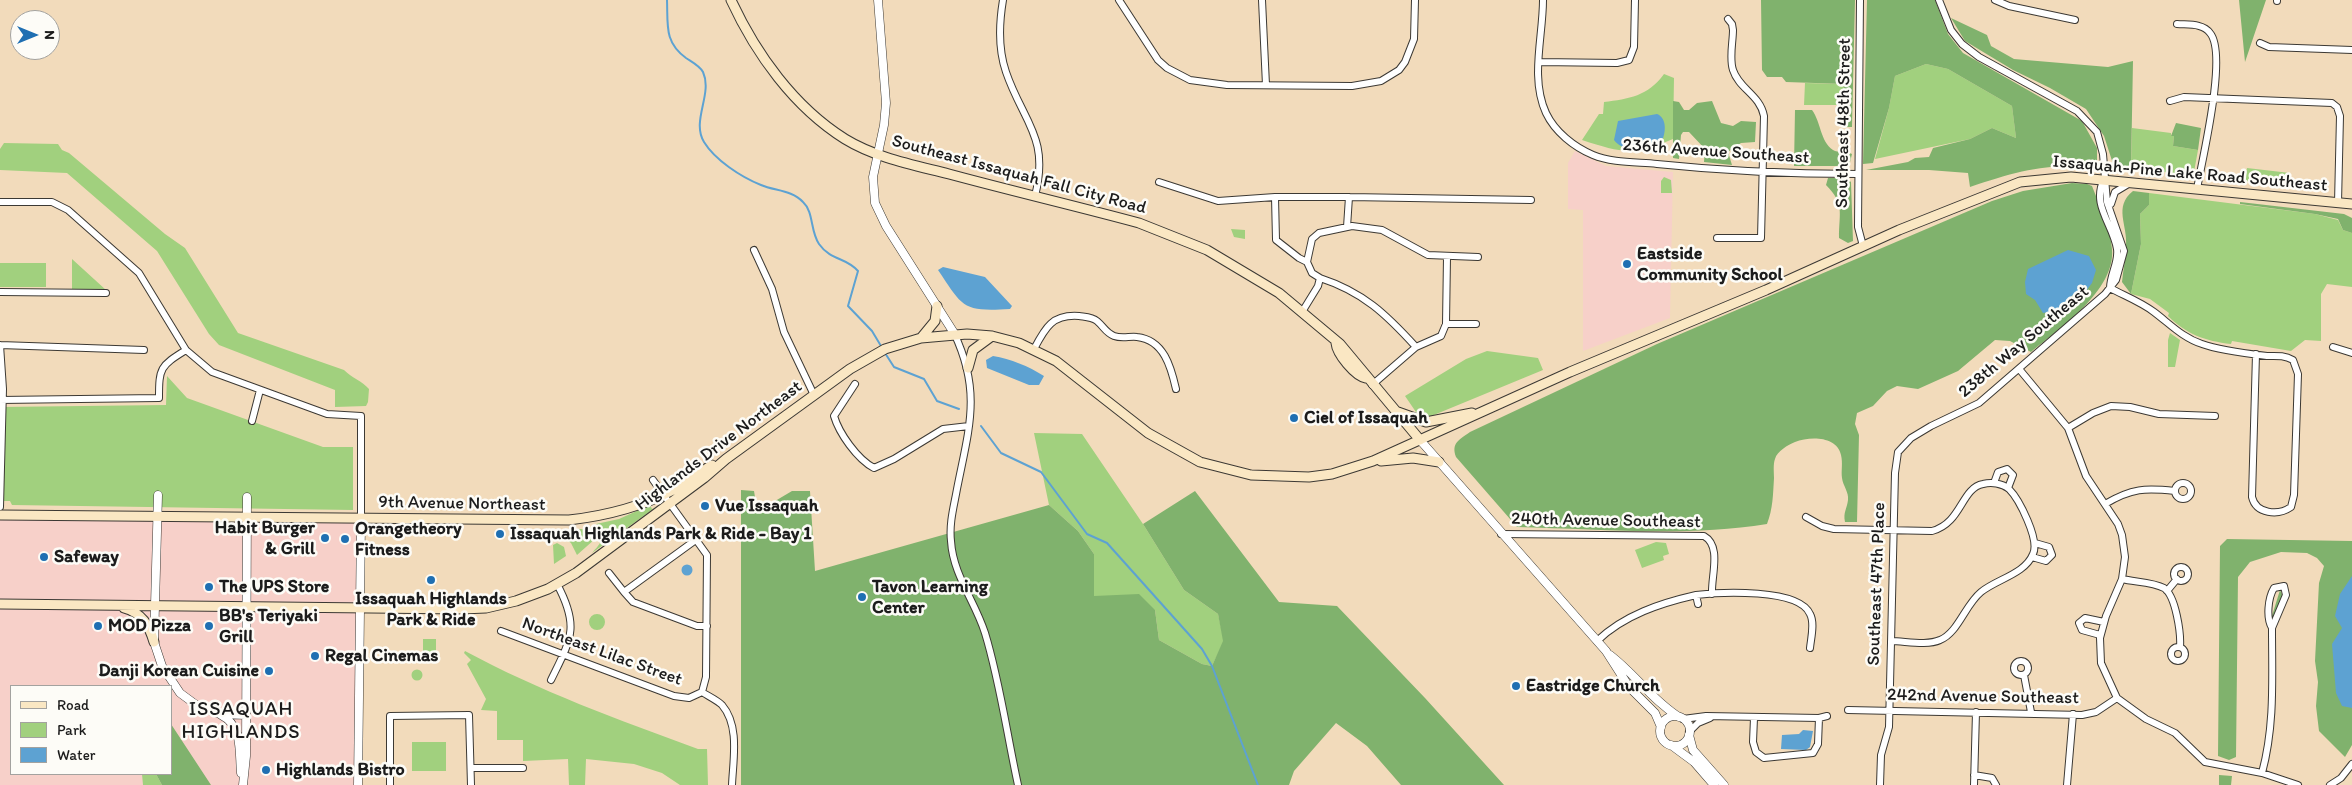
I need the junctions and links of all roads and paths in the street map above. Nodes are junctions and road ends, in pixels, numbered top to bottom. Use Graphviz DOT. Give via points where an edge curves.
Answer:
graph roads {
  1 [pos="731,0"];
  2 [pos="878,0"];
  3 [pos="1003,0"];
  4 [pos="1119,0"];
  5 [pos="1262,0"];
  6 [pos="1415,0"];
  7 [pos="1543,0"];
  8 [pos="1635,0"];
  9 [pos="1860,0"];
  10 [pos="1939,0"];
  11 [pos="1994,0"];
  12 [pos="1728,19"];
  13 [pos="2075,20"];
  14 [pos="2177,24"];
  15 [pos="2260,42"];
  16 [pos="2352,50"];
  17 [pos="1539,62"];
  18 [pos="1266,85"];
  19 [pos="2214,100"];
  20 [pos="2170,101"];
  21 [pos="877,154"];
  22 [pos="1763,172"];
  23 [pos="1858,174"];
  24 [pos="2104,179"];
  25 [pos="1159,182"];
  26 [pos="2130,183"];
  27 [pos="2197,189"];
  28 [pos="1035,196"];
  29 [pos="1275,197"];
  30 [pos="1349,197"];
  31 [pos="1531,200"];
  32 [pos="0,202"];
  33 [pos="2338,203"];
  34 [pos="2352,204"];
  35 [pos="2112,215"];
  36 [pos="1347,227"];
  37 [pos="1717,238"];
  38 [pos="1863,246"];
  39 [pos="754,250"];
  40 [pos="1447,257"];
  41 [pos="1478,257"];
  42 [pos="1307,262"];
  43 [pos="1320,278"];
  44 [pos="2110,288"];
  45 [pos="0,292"];
  46 [pos="106,293"];
  47 [pos="937,306"];
  48 [pos="1302,312"];
  49 [pos="1446,324"];
  50 [pos="1476,324"];
  51 [pos="954,334"];
  52 [pos="992,336"];
  53 [pos="921,338"];
  54 [pos="0,345"];
  55 [pos="1416,347"];
  56 [pos="2333,347"];
  57 [pos="1034,349"];
  58 [pos="144,350"];
  59 [pos="186,350"];
  60 [pos="2352,352"];
  61 [pos="2256,354"];
  62 [pos="968,368"];
  63 [pos="2020,370"];
  64 [pos="1369,382"];
  65 [pos="854,384"];
  66 [pos="1176,389"];
  67 [pos="260,390"];
  68 [pos="814,395"];
  69 [pos="2,400"];
  70 [pos="1394,411"];
  71 [pos="1484,411"];
  72 [pos="2215,416"];
  73 [pos="252,421"];
  74 [pos="969,426"];
  75 [pos="2068,428"];
  76 [pos="1420,440"];
  77 [pos="1903,445"];
  78 [pos="1,450"];
  79 [pos="726,459"];
  80 [pos="1373,461"];
  81 [pos="1439,462"];
  82 [pos="653,480"];
  83 [pos="1994,483"];
  84 [pos="2005,486"];
  85 [pos="2175,491"];
  86 [pos="664,494"];
  87 [pos="158,495"];
  88 [pos="247,497"];
  89 [pos="671,503"];
  90 [pos="2105,504"];
  91 [pos="0,507"];
  92 [pos="0,515"];
  93 [pos="157,517"];
  94 [pos="1806,517"];
  95 [pos="247,518"];
  96 [pos="361,520"];
  97 [pos="1894,531"];
  98 [pos="1501,534"];
  99 [pos="697,539"];
  100 [pos="2035,543"];
  101 [pos="2033,554"];
  102 [pos="610,573"];
  103 [pos="2122,579"];
  104 [pos="2177,579"];
  105 [pos="557,584"];
  106 [pos="2167,591"];
  107 [pos="624,592"];
  108 [pos="1712,594"];
  109 [pos="1696,595"];
  110 [pos="0,604"];
  111 [pos="1698,604"];
  112 [pos="114,606"];
  113 [pos="155,606"];
  114 [pos="246,607"];
  115 [pos="359,608"];
  116 [pos="2104,622"];
  117 [pos="707,626"];
  118 [pos="2272,628"];
  119 [pos="501,631"];
  120 [pos="2100,635"];
  121 [pos="1597,641"];
  122 [pos="1890,641"];
  123 [pos="154,642"];
  124 [pos="2180,647"];
  125 [pos="1810,648"];
  126 [pos="1606,651"];
  127 [pos="564,654"];
  128 [pos="2024,675"];
  129 [pos="551,680"];
  130 [pos="702,692"];
  131 [pos="2117,698"];
  132 [pos="246,704"];
  133 [pos="1848,710"];
  134 [pos="1888,710"];
  135 [pos="1976,712"];
  136 [pos="2030,712"];
  137 [pos="220,714"];
  138 [pos="2073,714"];
  139 [pos="246,715"];
  140 [pos="236,716"];
  141 [pos="1827,716"];
  142 [pos="1713,717"];
  143 [pos="1681,718"];
  144 [pos="1754,718"];
  145 [pos="1819,718"];
  146 [pos="1661,727"];
  147 [pos="1689,733"];
  148 [pos="1671,745"];
  149 [pos="2352,764"];
  150 [pos="471,768"];
  151 [pos="523,768"];
  152 [pos="2262,773"];
  153 [pos="1974,775"];
  154 [pos="243,785"];
  155 [pos="358,785"];
  156 [pos="390,785"];
  157 [pos="471,785"];
  158 [pos="732,785"];
  159 [pos="1018,785"];
  160 [pos="1714,785"];
  161 [pos="1724,785"];
  162 [pos="1880,785"];
  163 [pos="1974,785"];
  164 [pos="1996,785"];
  165 [pos="2067,785"];
  166 [pos="2298,785"];
  167 [pos="2330,785"];
  1 -- 21 [label="main road, Southeast Issaquah Fall City Road" via="762,55 803,106 845,139"];
  2 -- 21 [label="street" via="886,103"];
  3 -- 28 [label="street" via="1000,41 1004,62 1010,84 1039,148 1039,182"];
  4 -- 18 [label="street" via="1146,44 1167,68 1179,75 1204,84"];
  5 -- 18 [label="street"];
  6 -- 18 [label="street" via="1414,39 1408,55 1399,70 1381,81 1364,85"];
  7 -- 17 [label="street"];
  8 -- 17 [label="street" via="1634,47 1628,60 1617,63"];
  9 -- 23 [label="street, Southeast 48th Street"];
  10 -- 24 [label="street" via="1951,30 1962,44 1979,57 2077,111 2090,123 2101,142"];
  11 -- 13 [label="street"];
  12 -- 22 [label="street" via="1733,30 1733,71 1762,108"];
  14 -- 19 [label="street" via="2208,30 2215,44"];
  15 -- 16 [label="street" via="2269,47"];
  17 -- 22 [label="street, 236th Avenue Southeast" via="1539,87 1546,112 1560,133 1575,146 1611,160"];
  19 -- 20 [label="street" via="2184,97"];
  19 -- 27 [label="street"];
  19 -- 33 [label="street" via="2326,101 2337,107 2340,116"];
  21 -- 28 [label="main road, Southeast Issaquah Fall City Road"];
  21 -- 47 [label="street" via="872,184 877,210"];
  22 -- 23 [label="street, 236th Avenue Southeast"];
  22 -- 37 [label="street" via="1761,238"];
  23 -- 38 [label="street, Southeast 48th Street" via="1858,227"];
  24 -- 26 [label="main road, Issaquah-Pine Lake Road Southeast"];
  24 -- 35 [label="street, 238th Way Southeast"];
  24 -- 38 [label="main road, Issaquah-Pine Lake Road Southeast" via="2056,177 2020,182"];
  24 -- 44 [label="street, 238th Way Southeast" via="2099,189 2099,201 2117,250"];
  25 -- 29 [label="street" via="1213,200"];
  26 -- 27 [label="main road, Issaquah-Pine Lake Road Southeast"];
  26 -- 35 [label="street" via="2112,197"];
  27 -- 33 [label="main road, Issaquah-Pine Lake Road Southeast"];
  28 -- 48 [label="main road, Southeast Issaquah Fall City Road" via="1140,223 1207,250 1254,276"];
  29 -- 30 [label="street"];
  29 -- 42 [label="street" via="1276,240"];
  30 -- 31 [label="street"];
  30 -- 36 [label="street"];
  32 -- 59 [label="street" via="52,202 68,210 140,273"];
  33 -- 34 [label="main road, Issaquah-Pine Lake Road Southeast"];
  35 -- 44 [label="street, 238th Way Southeast" via="2124,251 2116,280"];
  36 -- 40 [label="street" via="1382,230 1423,253"];
  36 -- 42 [label="street" via="1315,236 1310,242"];
  38 -- 71 [label="main road, Issaquah-Pine Lake Road Southeast"];
  39 -- 68 [label="street" via="772,289 784,332"];
  40 -- 41 [label="street"];
  40 -- 49 [label="street"];
  42 -- 43 [label="street" via="1312,273"];
  43 -- 48 [label="street"];
  43 -- 55 [label="street" via="1371,302"];
  44 -- 61 [label="street" via="2153,311 2191,340"];
  44 -- 63 [label="street, 238th Way Southeast"];
  45 -- 46 [label="street"];
  47 -- 51 [label="street"];
  47 -- 53 [label="main road" via="935,321"];
  48 -- 64 [label="main road, Southeast Issaquah Fall City Road" via="1336,343 1336,348 1350,365"];
  49 -- 50 [label="street"];
  49 -- 55 [label="street" via="1441,336"];
  51 -- 52 [label="main road, Highlands Drive Northeast"];
  51 -- 53 [label="main road, Highlands Drive Northeast"];
  51 -- 62 [label="street"];
  52 -- 57 [label="main road, Highlands Drive Northeast"];
  52 -- 62 [label="main road" via="973,350"];
  53 -- 68 [label="main road, Highlands Drive Northeast" via="866,360"];
  54 -- 58 [label="street"];
  54 -- 69 [label="street"];
  55 -- 64 [label="street"];
  56 -- 60 [label="street"];
  57 -- 66 [label="street" via="1042,332 1054,319 1088,317 1117,338 1139,337 1160,348 1170,364"];
  57 -- 80 [label="main road, Highlands Drive Northeast" via="1080,378 1148,432 1200,462 1251,475 1292,478 1332,474"];
  59 -- 67 [label="street" via="212,372"];
  59 -- 69 [label="street" via="168,362 159,374 159,398"];
  61 -- 61 [label="street" via="2285,356 2293,360 2298,374 2294,495 2290,507 2281,512 2262,510 2254,505 2252,497"];
  62 -- 74 [label="street" via="972,391"];
  63 -- 75 [label="street"];
  63 -- 77 [label="street, 238th Way Southeast" via="1979,403 1925,429"];
  64 -- 70 [label="main road, Southeast Issaquah Fall City Road"];
  65 -- 74 [label="street" via="834,416 861,458 871,466 894,459 943,429"];
  67 -- 73 [label="street"];
  67 -- 96 [label="street" via="327,414 361,416"];
  68 -- 79 [label="main road, Highlands Drive Northeast"];
  69 -- 78 [label="street"];
  70 -- 71 [label="main road" via="1426,422"];
  70 -- 76 [label="main road, Southeast Issaquah Fall City Road"];
  71 -- 76 [label="main road, Issaquah-Pine Lake Road Southeast"];
  72 -- 75 [label="street" via="2154,414 2111,406"];
  74 -- 159 [label="street" via="951,518 951,542 958,574 985,633"];
  75 -- 90 [label="street" via="2086,476"];
  76 -- 80 [label="main road, Highlands Drive Northeast"];
  76 -- 81 [label="street, Southeast Issaquah Fall City Road"];
  77 -- 97 [label="street, Southeast 47th Place" via="1896,459"];
  78 -- 91 [label="street"];
  79 -- 86 [label="main road, 9th Avenue Northeast"];
  79 -- 89 [label="main road, Highlands Drive Northeast"];
  80 -- 81 [label="main road" via="1413,458"];
  81 -- 98 [label="street, Southeast Issaquah Fall City Road"];
  82 -- 86 [label="street, Northeast Lilac Street"];
  83 -- 84 [label="street"];
  83 -- 84 [label="street" via="2000,471 2009,470 2013,478"];
  83 -- 97 [label="street" via="1977,486 1954,517 1939,529"];
  84 -- 100 [label="street" via="2034,533"];
  85 -- 90 [label="street" via="2138,489"];
  86 -- 89 [label="street, Northeast Lilac Street"];
  86 -- 96 [label="main road, 9th Avenue Northeast" via="611,513 569,520"];
  87 -- 93 [label="street"];
  88 -- 95 [label="street"];
  89 -- 99 [label="street, Northeast Lilac Street"];
  89 -- 105 [label="main road, Highlands Drive Northeast" via="576,574"];
  90 -- 103 [label="street" via="2122,535 2125,557"];
  92 -- 93 [label="main road"];
  93 -- 95 [label="main road, 9th Avenue Northeast"];
  93 -- 113 [label="street"];
  94 -- 97 [label="street" via="1827,528"];
  95 -- 96 [label="main road, 9th Avenue Northeast"];
  95 -- 114 [label="street"];
  96 -- 115 [label="street"];
  97 -- 122 [label="street, Southeast 47th Place"];
  98 -- 108 [label="street, 240th Avenue Southeast" via="1700,535 1709,539 1714,550"];
  98 -- 121 [label="street, Southeast Issaquah Fall City Road"];
  99 -- 107 [label="street"];
  99 -- 117 [label="street, Northeast Lilac Street" via="708,558"];
  100 -- 101 [label="street"];
  100 -- 101 [label="street" via="2050,547 2052,556 2046,561"];
  101 -- 122 [label="street" via="2021,568 1980,592 1951,632 1940,640"];
  102 -- 107 [label="street"];
  103 -- 106 [label="street" via="2159,586"];
  103 -- 116 [label="street"];
  104 -- 106 [label="street"];
  105 -- 115 [label="main road, Highlands Drive Northeast" via="522,599 486,608"];
  105 -- 127 [label="street" via="570,610 572,623"];
  106 -- 124 [label="street" via="2174,605"];
  107 -- 117 [label="street" via="636,603 697,626"];
  108 -- 109 [label="street"];
  108 -- 125 [label="street" via="1780,596 1806,608 1811,615"];
  109 -- 111 [label="street"];
  109 -- 121 [label="street" via="1629,618"];
  110 -- 112 [label="main road, Highlands Drive Northeast"];
  112 -- 113 [label="main road, Highlands Drive Northeast"];
  112 -- 123 [label="main road" via="139,615 148,626"];
  113 -- 114 [label="main road, Highlands Drive Northeast"];
  113 -- 123 [label="street"];
  114 -- 115 [label="main road, Highlands Drive Northeast"];
  114 -- 132 [label="street"];
  115 -- 155 [label="street"];
  116 -- 120 [label="street"];
  116 -- 120 [label="street" via="2085,618 2079,623 2082,630"];
  117 -- 130 [label="street, Northeast Lilac Street" via="706,677"];
  118 -- 118 [label="street" via="2286,595 2284,586 2277,586 2272,591 2269,605"];
  118 -- 152 [label="street" via="2272,711"];
  119 -- 127 [label="street, Northeast Lilac Street"];
  120 -- 131 [label="street" via="2101,664"];
  121 -- 126 [label="street, Southeast Issaquah Fall City Road"];
  122 -- 134 [label="street, Southeast 47th Place"];
  123 -- 137 [label="street" via="162,666 180,692 199,707"];
  126 -- 143 [label="street, Southeast Issaquah Fall City Road" via="1626,667 1656,700"];
  126 -- 146 [label="street, Southeast Issaquah Fall City Road" via="1629,687 1655,713"];
  127 -- 129 [label="street"];
  127 -- 130 [label="street, Northeast Lilac Street" via="682,698"];
  128 -- 136 [label="street"];
  130 -- 158 [label="street" via="721,704 730,717 733,729"];
  131 -- 138 [label="street, 242nd Avenue Southeast" via="2096,712"];
  131 -- 152 [label="street" via="2140,715 2175,733 2204,762"];
  132 -- 139 [label="street"];
  132 -- 140 [label="street"];
  133 -- 134 [label="street, 242nd Avenue Southeast"];
  134 -- 135 [label="street, 242nd Avenue Southeast"];
  134 -- 162 [label="street, Southeast 47th Place" via="1889,727 1881,756"];
  135 -- 136 [label="street, 242nd Avenue Southeast"];
  135 -- 153 [label="street"];
  136 -- 138 [label="street, 242nd Avenue Southeast"];
  137 -- 140 [label="street"];
  137 -- 154 [label="street" via="237,730"];
  138 -- 165 [label="street"];
  139 -- 140 [label="street"];
  139 -- 154 [label="street"];
  141 -- 145 [label="street"];
  142 -- 143 [label="street"];
  142 -- 144 [label="street"];
  142 -- 147 [label="street" via="1698,723"];
  143 -- 146 [label="street" via="1669,718"];
  143 -- 147 [label="street" via="1689,726"];
  144 -- 145 [label="street"];
  144 -- 145 [label="street" via="1756,752 1764,758 1773,758 1809,754 1815,750"];
  146 -- 148 [label="street" via="1663,740"];
  147 -- 148 [label="street" via="1682,744"];
  147 -- 161 [label="street" via="1693,750"];
  148 -- 160 [label="street" via="1694,762"];
  149 -- 167 [label="street" via="2341,778"];
  150 -- 151 [label="street"];
  150 -- 156 [label="street" via="470,715 390,716"];
  150 -- 157 [label="street"];
  152 -- 166 [label="street"];
  153 -- 163 [label="street"];
  153 -- 164 [label="street" via="1992,778"];
}
